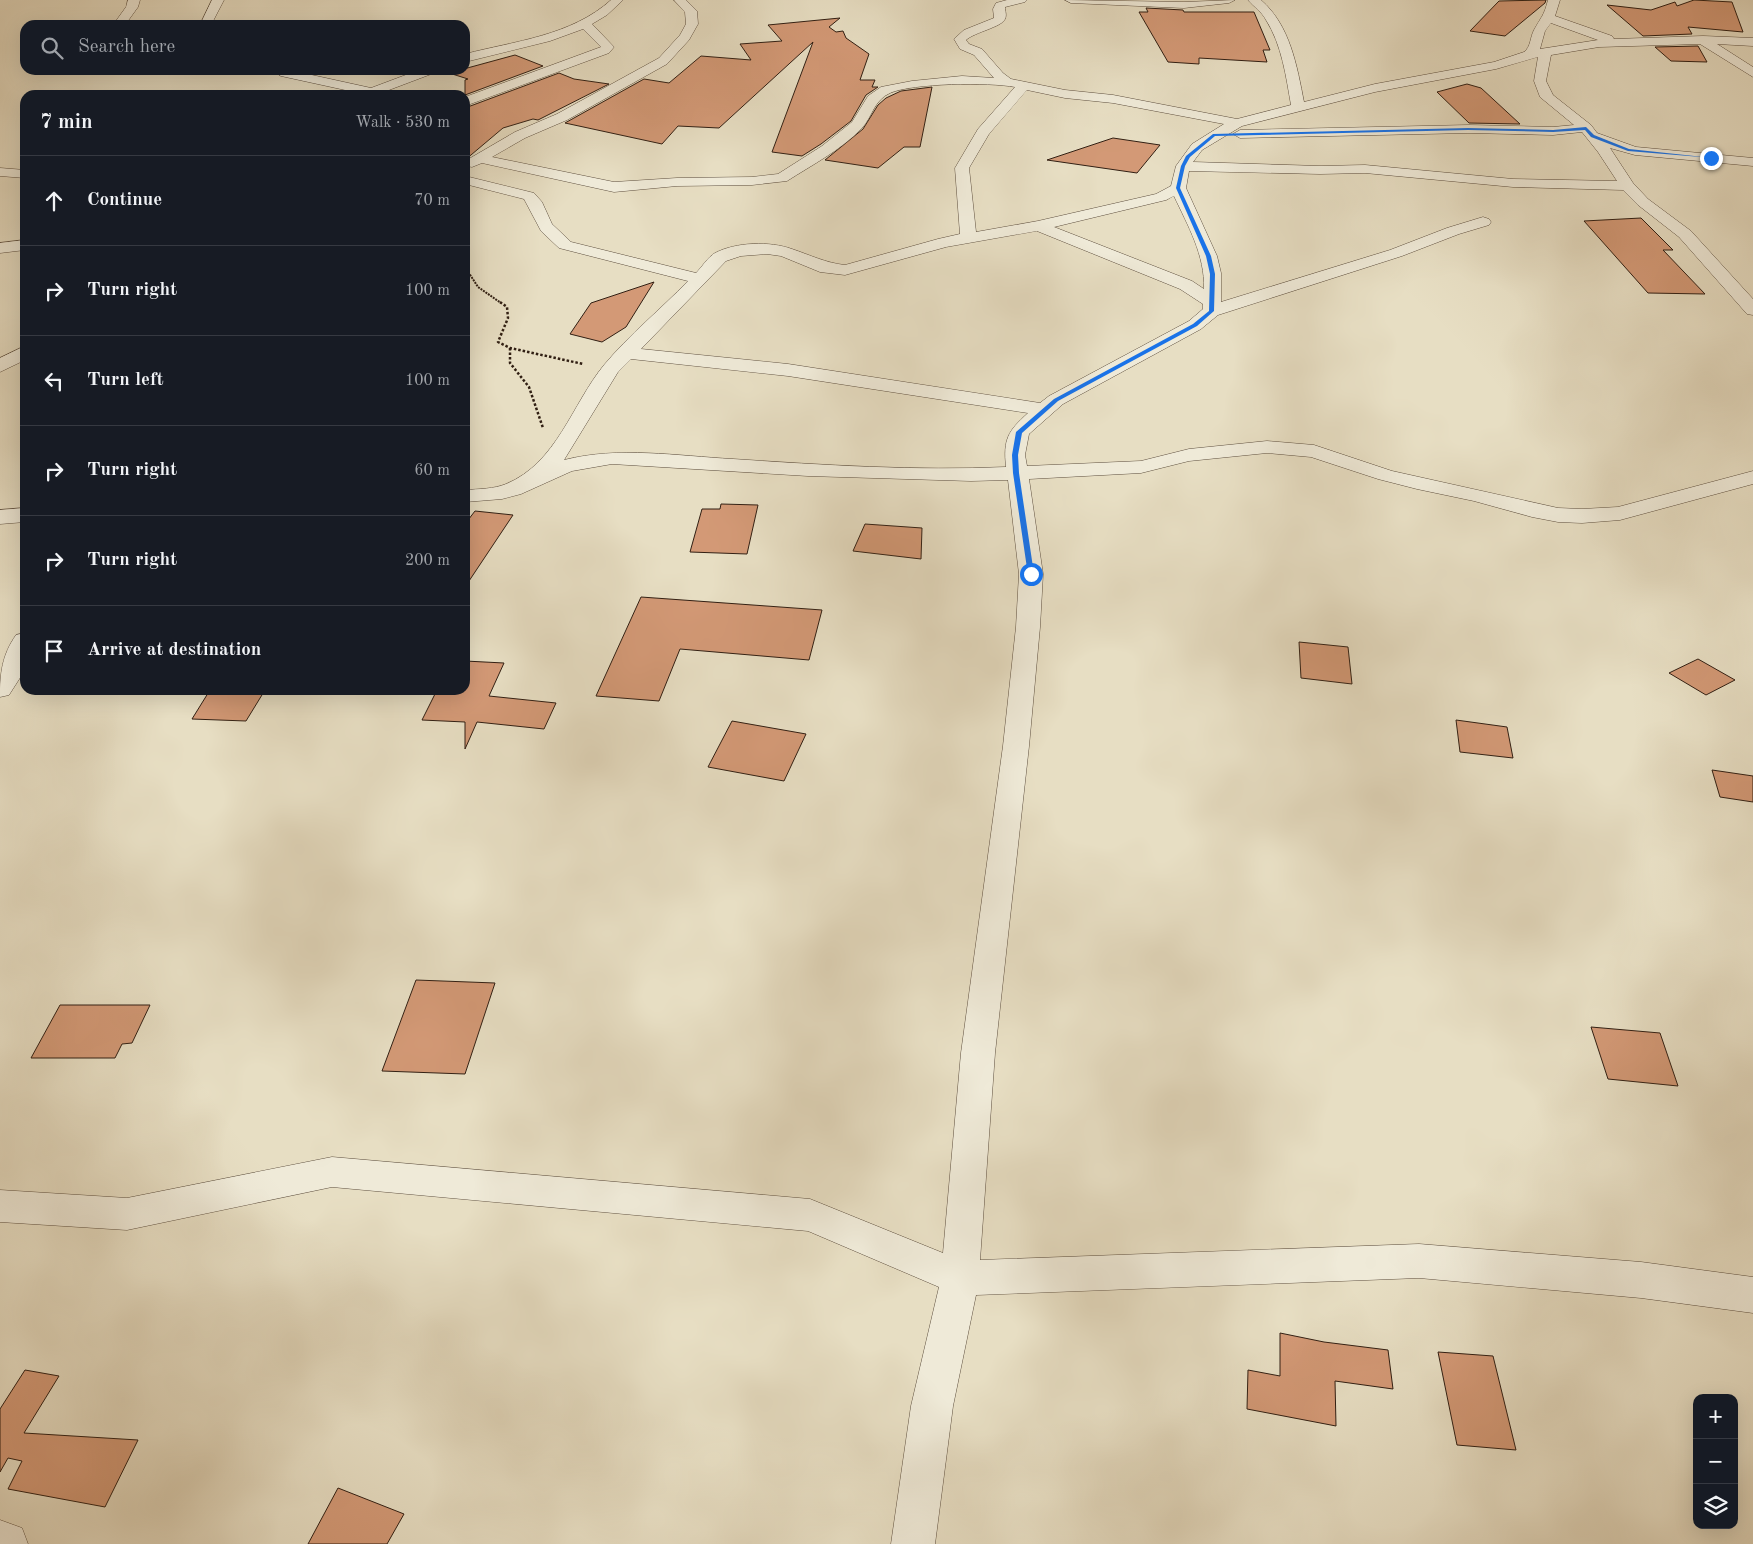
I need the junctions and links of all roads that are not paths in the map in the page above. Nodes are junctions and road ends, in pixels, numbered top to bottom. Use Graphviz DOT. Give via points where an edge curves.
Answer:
graph roads {
  1 [pos="134,0"];
  2 [pos="218,0"];
  3 [pos="617,0"];
  4 [pos="680,0"];
  5 [pos="1021,0"];
  6 [pos="1070,0"];
  7 [pos="1229,0"];
  8 [pos="1254,0"];
  9 [pos="1554,0"];
  10 [pos="1549,18"];
  11 [pos="123,20"];
  12 [pos="208,20"];
  13 [pos="585,24"];
  14 [pos="1703,40"];
  15 [pos="1617,42"];
  16 [pos="1753,42"];
  17 [pos="1545,53"];
  18 [pos="1528,55"];
  19 [pos="470,57"];
  20 [pos="1753,73"];
  21 [pos="293,75"];
  22 [pos="418,75"];
  23 [pos="1008,82"];
  24 [pos="1024,85"];
  25 [pos="354,90"];
  26 [pos="380,90"];
  27 [pos="470,100"];
  28 [pos="1298,108"];
  29 [pos="1237,123"];
  30 [pos="1375,131"];
  31 [pos="1589,132"];
  32 [pos="1214,135"];
  33 [pos="1369,157"];
  34 [pos="481,159"];
  35 [pos="1753,162"];
  36 [pos="470,164"];
  37 [pos="1183,166"];
  38 [pos="0,172"];
  39 [pos="20,174"];
  40 [pos="470,181"];
  41 [pos="1627,186"];
  42 [pos="1178,188"];
  43 [pos="1483,222"];
  44 [pos="1038,226"];
  45 [pos="968,237"];
  46 [pos="20,246"];
  47 [pos="0,248"];
  48 [pos="700,279"];
  49 [pos="1212,307"];
  50 [pos="1753,310"];
  51 [pos="626,353"];
  52 [pos="20,355"];
  53 [pos="0,366"];
  54 [pos="1044,410"];
  55 [pos="1016,473"];
  56 [pos="1753,477"];
  57 [pos="531,480"];
  58 [pos="470,496"];
  59 [pos="20,516"];
  60 [pos="0,517"];
  61 [pos="20,652"];
  62 [pos="0,689"];
  63 [pos="0,1206"];
  64 [pos="960,1278"];
  65 [pos="1753,1295"];
  66 [pos="0,1542"];
  67 [pos="6,1544"];
  68 [pos="913,1544"];
  1 -- 11 [label="street"];
  2 -- 12 [label="street"];
  3 -- 13 [label="street"];
  4 -- 34 [label="street" via="691,11 692,24 685,37 663,60"];
  5 -- 23 [label="street" via="1000,5 999,20 968,32 960,39 964,46 978,52"];
  6 -- 7 [label="street" via="1168,5"];
  8 -- 28 [label="street" via="1266,9 1278,31"];
  9 -- 10 [label="street"];
  10 -- 15 [label="street"];
  10 -- 18 [label="street"];
  13 -- 19 [label="street" via="554,36"];
  13 -- 27 [label="street" via="605,42 608,47 605,50"];
  14 -- 15 [label="street"];
  14 -- 16 [label="street"];
  14 -- 20 [label="street"];
  15 -- 17 [label="street"];
  17 -- 18 [label="street"];
  17 -- 31 [label="street" via="1540,82 1543,90 1552,103"];
  18 -- 28 [label="street" via="1496,66 1375,88"];
  21 -- 25 [label="street"];
  22 -- 26 [label="street"];
  23 -- 24 [label="street"];
  23 -- 34 [label="street" via="962,80 886,90 873,99 857,125 782,178 614,187"];
  24 -- 29 [label="street"];
  24 -- 45 [label="street" via="983,132 962,168"];
  28 -- 29 [label="street"];
  29 -- 32 [label="street"];
  30 -- 31 [label="street"];
  30 -- 32 [label="street"];
  30 -- 33 [label="street" via="1377,142"];
  31 -- 35 [label="street" via="1628,150"];
  31 -- 41 [label="street"];
  32 -- 37 [label="street" via="1198,147"];
  33 -- 37 [label="street" via="1258,169"];
  33 -- 41 [label="street" via="1513,183"];
  34 -- 36 [label="street"];
  37 -- 42 [label="street"];
  38 -- 39 [label="street"];
  40 -- 48 [label="street" via="529,196 536,202 542,220 557,240 565,244"];
  41 -- 50 [label="street" via="1685,234"];
  42 -- 44 [label="street" via="1160,197"];
  42 -- 49 [label="street" via="1208,256 1213,274"];
  43 -- 49 [label="street" via="1396,253"];
  44 -- 45 [label="street"];
  44 -- 49 [label="street" via="1186,285"];
  45 -- 48 [label="street" via="845,270 826,268 785,252 740,250 720,257"];
  46 -- 47 [label="street"];
  48 -- 51 [label="street"];
  49 -- 54 [label="street" via="1195,325 1056,400"];
  51 -- 54 [label="street" via="788,370"];
  51 -- 57 [label="street" via="611,369 553,460"];
  52 -- 53 [label="street"];
  54 -- 55 [label="street" via="1019,432"];
  55 -- 56 [label="street" via="1141,467 1188,455 1292,448 1314,451 1385,475 1532,510 1582,516 1620,513"];
  55 -- 57 [label="street" via="971,475 808,470 612,458 566,465"];
  55 -- 64 [label="street" via="1031,574 1028,627 978,1053"];
  57 -- 58 [label="street" via="503,493"];
  59 -- 60 [label="street"];
  61 -- 62 [label="street"];
  63 -- 64 [label="street" via="127,1214 332,1172 810,1215"];
  64 -- 65 [label="street" via="1419,1261 1641,1280"];
  64 -- 68 [label="street" via="932,1406"];
  66 -- 67 [label="street"];
}
